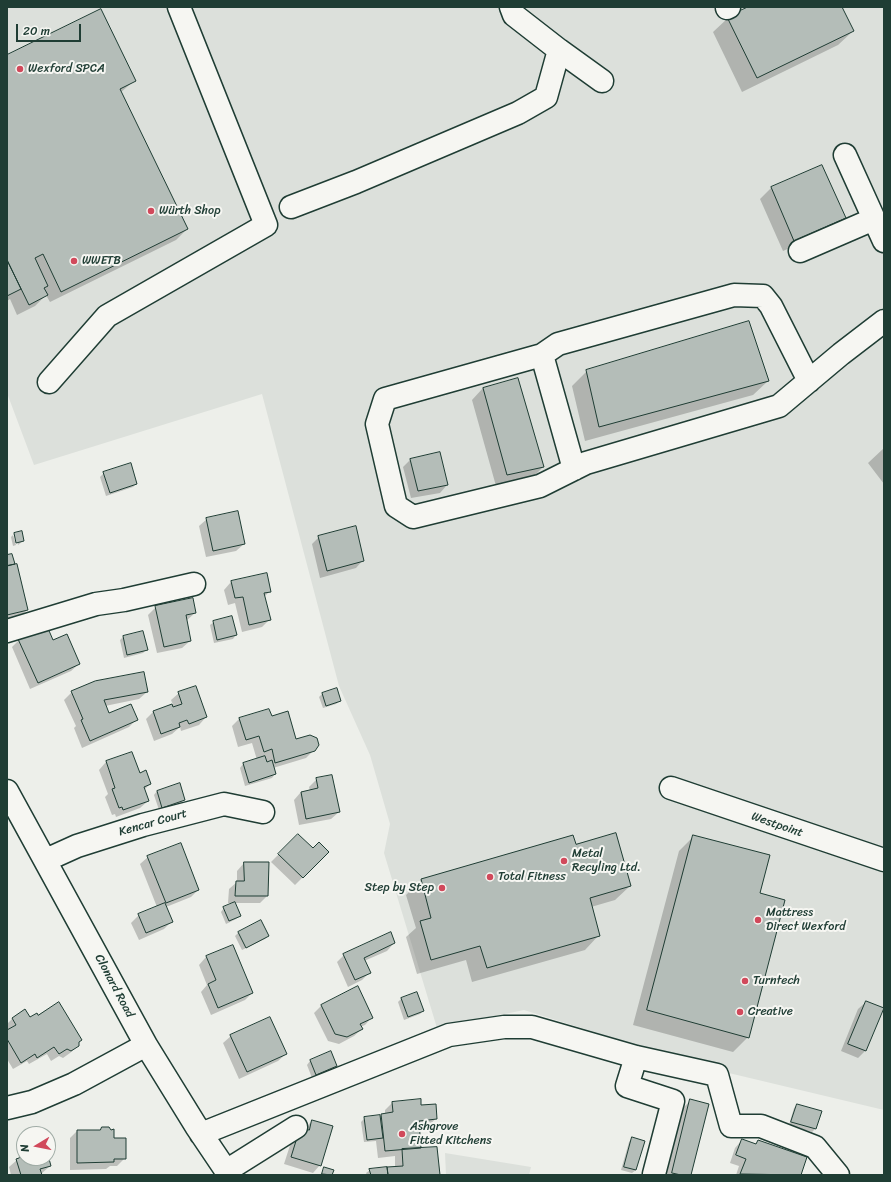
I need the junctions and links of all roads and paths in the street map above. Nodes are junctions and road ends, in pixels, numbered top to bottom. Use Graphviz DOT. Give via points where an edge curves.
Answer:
graph roads {
  1 [pos="178,7"];
  2 [pos="511,7"];
  3 [pos="559,50"];
  4 [pos="602,80"];
  5 [pos="846,155"];
  6 [pos="291,207"];
  7 [pos="874,219"];
  8 [pos="884,241"];
  9 [pos="800,251"];
  10 [pos="884,321"];
  11 [pos="542,355"];
  12 [pos="809,381"];
  13 [pos="49,382"];
  14 [pos="574,469"];
  15 [pos="194,584"];
  16 [pos="7,631"];
  17 [pos="671,788"];
  18 [pos="7,791"];
  19 [pos="263,812"];
  20 [pos="46,860"];
  21 [pos="884,860"];
  22 [pos="146,1046"];
  23 [pos="636,1057"];
  24 [pos="7,1108"];
  25 [pos="296,1127"];
  26 [pos="201,1134"];
  27 [pos="227,1173"];
  28 [pos="654,1174"];
  29 [pos="838,1175"];
  1 -- 13 [label="street" via="266,225 107,316"];
  2 -- 3 [label="street" via="514,15"];
  3 -- 4 [label="street"];
  3 -- 6 [label="street" via="546,97 518,114"];
  5 -- 7 [label="street"];
  7 -- 8 [label="street"];
  7 -- 9 [label="street"];
  10 -- 12 [label="street"];
  11 -- 12 [label="street" via="558,344 734,295 763,296 771,306"];
  11 -- 14 [label="street"];
  11 -- 14 [label="street" via="386,399 377,424 396,506 413,517 540,486"];
  12 -- 14 [label="street" via="779,406 586,463"];
  15 -- 16 [label="street" via="96,604"];
  17 -- 21 [label="street, Westpoint"];
  18 -- 20 [label="street, Clonard Road"];
  19 -- 20 [label="street, Kencar Court" via="224,804 143,825 77,846"];
  20 -- 22 [label="street, Clonard Road"];
  22 -- 24 [label="street" via="74,1084 32,1102"];
  22 -- 26 [label="street, Clonard Road"];
  23 -- 26 [label="street" via="532,1027 504,1027 450,1035"];
  23 -- 28 [label="street" via="627,1086 673,1101"];
  23 -- 29 [label="street" via="717,1075 731,1126 761,1126 815,1147"];
  25 -- 27 [label="street"];
  26 -- 27 [label="street, Clonard Road"];
}
